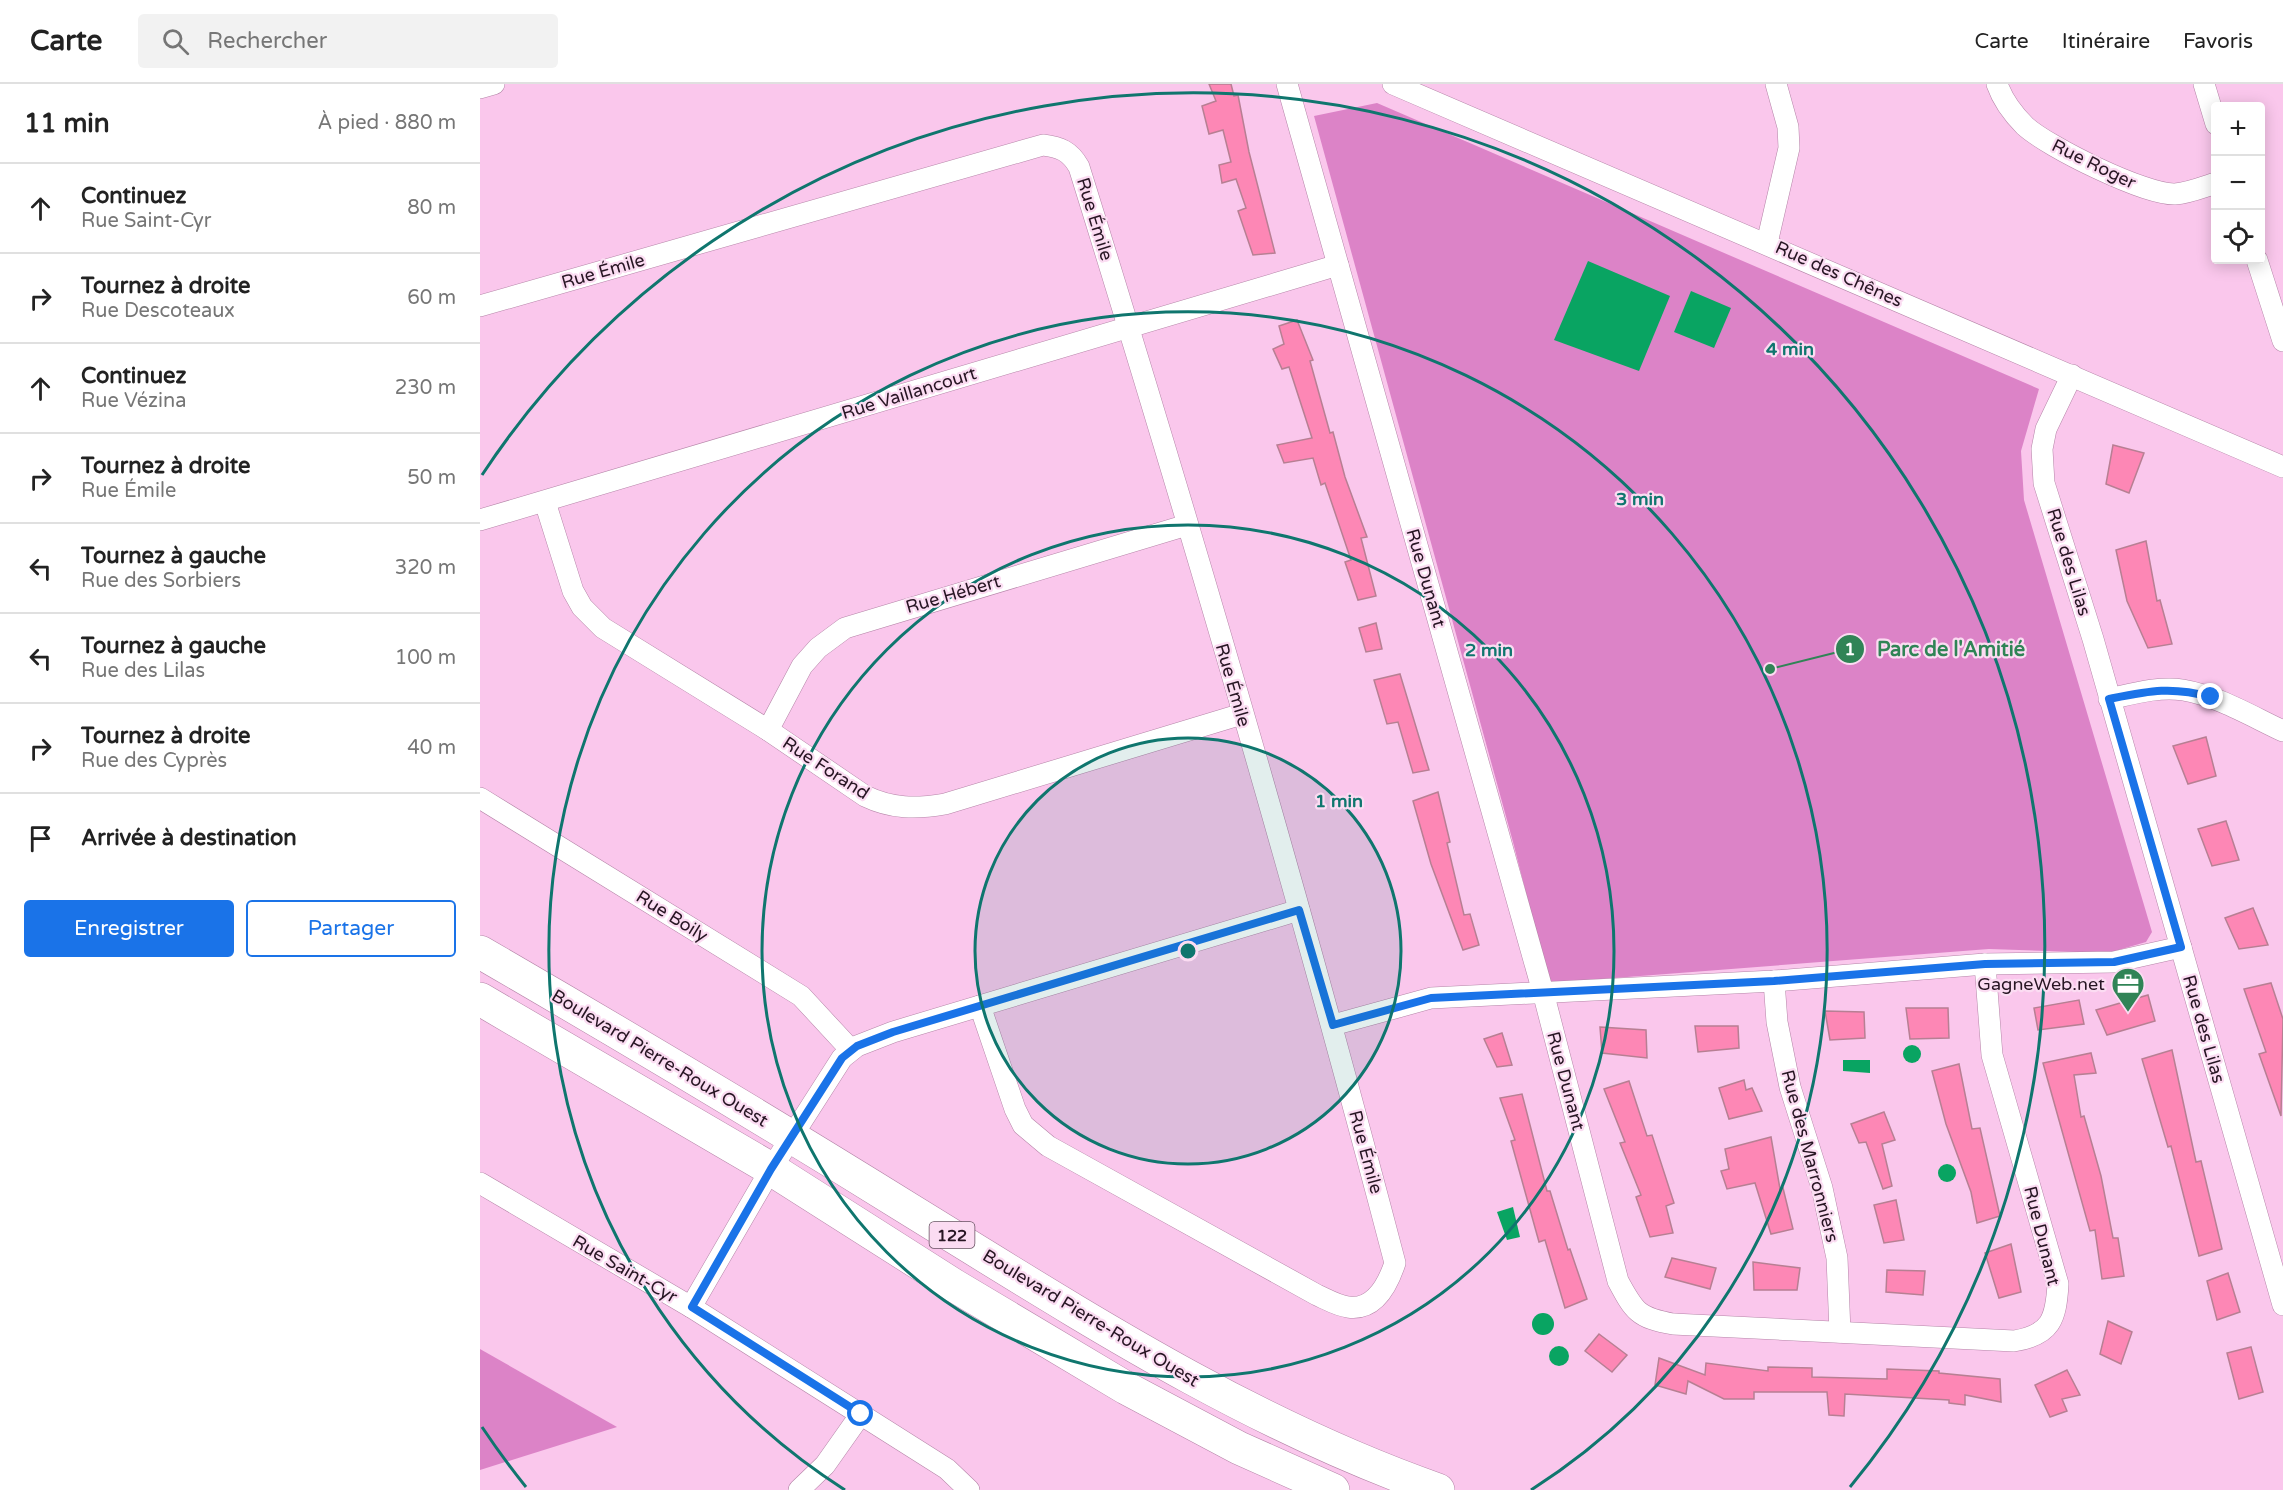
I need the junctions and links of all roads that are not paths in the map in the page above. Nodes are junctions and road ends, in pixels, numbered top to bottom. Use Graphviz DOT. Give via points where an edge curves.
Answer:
graph roads {
  1 [pos="494,84"];
  2 [pos="1287,84"];
  3 [pos="1393,84"];
  4 [pos="1776,84"];
  5 [pos="1997,84"];
  6 [pos="2204,84"];
  7 [pos="480,88"];
  8 [pos="2211,107"];
  9 [pos="2211,184"];
  10 [pos="1767,243"];
  11 [pos="2259,264"];
  12 [pos="1338,265"];
  13 [pos="480,306"];
  14 [pos="1129,327"];
  15 [pos="2283,341"];
  16 [pos="2072,375"];
  17 [pos="2283,467"];
  18 [pos="545,502"];
  19 [pos="480,520"];
  20 [pos="1187,525"];
  21 [pos="2109,699"];
  22 [pos="1242,714"];
  23 [pos="768,730"];
  24 [pos="2283,731"];
  25 [pos="480,798"];
  26 [pos="1299,910"];
  27 [pos="2181,947"];
  28 [pos="480,952"];
  29 [pos="1985,964"];
  30 [pos="1774,981"];
  31 [pos="1543,992"];
  32 [pos="480,999"];
  33 [pos="980,1006"];
  34 [pos="1333,1025"];
  35 [pos="850,1050"];
  36 [pos="791,1136"];
  37 [pos="771,1169"];
  38 [pos="480,1183"];
  39 [pos="2283,1305"];
  40 [pos="692,1307"];
  41 [pos="1840,1332"];
  42 [pos="861,1414"];
  43 [pos="799,1490"];
  44 [pos="969,1490"];
  45 [pos="1333,1490"];
  46 [pos="1438,1490"];
  1 -- 7 [label="street"];
  2 -- 12 [label="street, Rue Dunant"];
  3 -- 10 [label="street, Rue des Chênes"];
  4 -- 10 [label="street" via="1790,148"];
  5 -- 9 [label="street, Rue Roger" via="2003,101 2015,116 2050,144 2144,188 2175,194"];
  6 -- 8 [label="street"];
  10 -- 16 [label="street, Rue des Chênes"];
  11 -- 15 [label="street"];
  12 -- 14 [label="street, Rue Vaillancourt"];
  12 -- 31 [label="street, Rue Dunant"];
  13 -- 14 [label="street, Rue Émile" via="1043,144 1060,147 1073,156 1079,167"];
  14 -- 18 [label="street, Rue Vaillancourt"];
  14 -- 20 [label="street, Rue Émile"];
  16 -- 17 [label="street, Rue des Chênes"];
  16 -- 21 [label="street, Rue des Lilas" via="2046,429 2042,449 2044,483"];
  18 -- 19 [label="street, Rue Vaillancourt"];
  18 -- 23 [label="street, Rue Forand" via="573,591 591,617 613,636"];
  20 -- 22 [label="street, Rue Émile"];
  20 -- 23 [label="street, Rue Hébert" via="845,628 802,666"];
  21 -- 24 [label="street" via="2181,689 2211,697"];
  21 -- 27 [label="street, Rue des Lilas"];
  22 -- 23 [label="street, Rue Forand" via="945,804 915,809 880,803 865,796"];
  22 -- 26 [label="street, Rue Émile"];
  25 -- 35 [label="street, Rue Boily" via="801,996"];
  26 -- 33 [label="street"];
  26 -- 34 [label="street, Rue Émile"];
  27 -- 29 [label="street" via="2114,962"];
  27 -- 39 [label="street, Rue des Lilas"];
  28 -- 36 [label="main road, Boulevard Pierre-Roux Ouest / 122"];
  29 -- 30 [label="street"];
  29 -- 41 [label="street, Rue Dunant" via="1992,1055 2058,1284 2058,1307 2046,1328 2028,1339 2014,1341"];
  30 -- 31 [label="street"];
  30 -- 41 [label="street, Rue des Marronniers" via="1777,1022 1790,1086 1822,1188 1838,1258"];
  31 -- 34 [label="street" via="1431,998"];
  31 -- 41 [label="street, Rue Dunant" via="1618,1281 1632,1308 1645,1317 1673,1324"];
  32 -- 37 [label="main road, 122"];
  33 -- 34 [label="street, Rue Émile" via="1009,1095 1023,1125 1033,1135 1317,1295 1348,1307 1378,1297 1395,1263"];
  33 -- 35 [label="street" via="893,1032"];
  35 -- 36 [label="street"];
  36 -- 37 [label="street"];
  36 -- 46 [label="main road, Boulevard Pierre-Roux Ouest / 122" via="1142,1352 1269,1419"];
  37 -- 40 [label="street"];
  37 -- 45 [label="main road, 122" via="1126,1388 1239,1448"];
  38 -- 40 [label="street, Rue Saint-Cyr"];
  40 -- 42 [label="street, Rue Saint-Cyr"];
  42 -- 43 [label="street" via="825,1466"];
  42 -- 44 [label="street, Rue Saint-Cyr" via="947,1469"];
}
